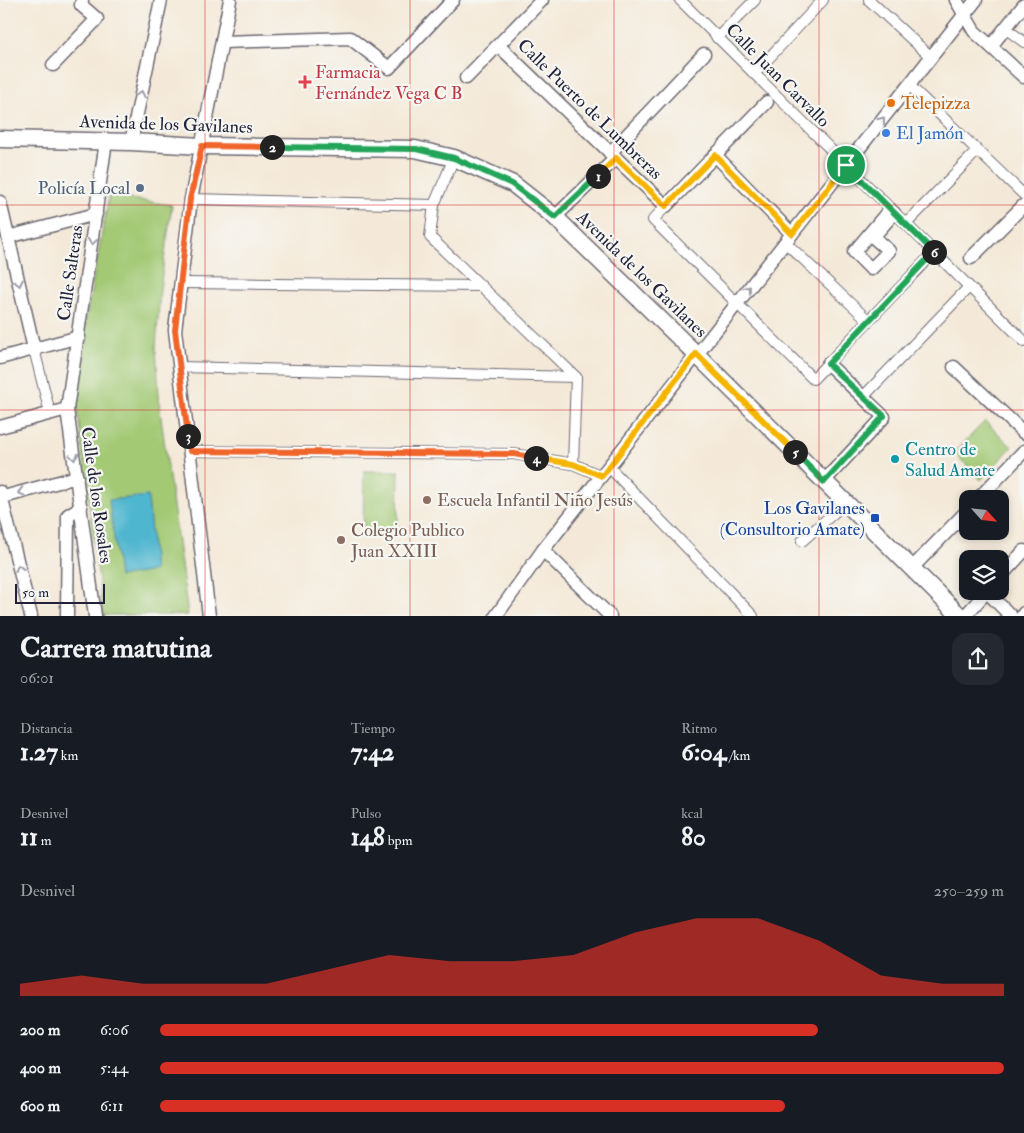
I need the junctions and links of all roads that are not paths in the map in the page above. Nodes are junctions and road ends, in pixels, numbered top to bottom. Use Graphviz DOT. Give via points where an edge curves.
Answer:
graph roads {
  1 [pos="82,0"];
  2 [pos="161,0"];
  3 [pos="230,0"];
  4 [pos="453,0"];
  5 [pos="542,0"];
  6 [pos="680,0"];
  7 [pos="754,0"];
  8 [pos="823,0"];
  9 [pos="869,0"];
  10 [pos="956,0"];
  11 [pos="976,0"];
  12 [pos="1024,5"];
  13 [pos="964,15"];
  14 [pos="1005,28"];
  15 [pos="718,38"];
  16 [pos="222,42"];
  17 [pos="1024,42"];
  18 [pos="499,46"];
  19 [pos="991,46"];
  20 [pos="704,54"];
  21 [pos="931,57"];
  22 [pos="54,65"];
  23 [pos="754,74"];
  24 [pos="1024,77"];
  25 [pos="466,78"];
  26 [pos="909,85"];
  27 [pos="767,102"];
  28 [pos="0,139"];
  29 [pos="106,142"];
  30 [pos="132,142"];
  31 [pos="202,146"];
  32 [pos="977,150"];
  33 [pos="715,155"];
  34 [pos="613,156"];
  35 [pos="454,158"];
  36 [pos="846,165"];
  37 [pos="1024,195"];
  38 [pos="190,199"];
  39 [pos="434,205"];
  40 [pos="1024,205"];
  41 [pos="666,206"];
  42 [pos="1,208"];
  43 [pos="892,211"];
  44 [pos="96,214"];
  45 [pos="555,217"];
  46 [pos="906,224"];
  47 [pos="8,237"];
  48 [pos="788,238"];
  49 [pos="934,252"];
  50 [pos="971,258"];
  51 [pos="180,283"];
  52 [pos="481,286"];
  53 [pos="969,287"];
  54 [pos="736,304"];
  55 [pos="869,320"];
  56 [pos="78,337"];
  57 [pos="1024,341"];
  58 [pos="34,349"];
  59 [pos="696,354"];
  60 [pos="0,358"];
  61 [pos="828,364"];
  62 [pos="180,367"];
  63 [pos="954,367"];
  64 [pos="576,377"];
  65 [pos="863,397"];
  66 [pos="67,409"];
  67 [pos="50,414"];
  68 [pos="0,427"];
  69 [pos="1024,433"];
  70 [pos="190,451"];
  71 [pos="1024,451"];
  72 [pos="573,464"];
  73 [pos="605,471"];
  74 [pos="76,477"];
  75 [pos="824,482"];
  76 [pos="987,490"];
  77 [pos="0,496"];
  78 [pos="845,503"];
  79 [pos="81,507"];
  80 [pos="959,519"];
  81 [pos="802,541"];
  82 [pos="543,550"];
  83 [pos="1024,551"];
  84 [pos="1009,567"];
  85 [pos="912,568"];
  86 [pos="979,600"];
  87 [pos="996,600"];
  88 [pos="31,616"];
  89 [pos="67,616"];
  90 [pos="95,616"];
  91 [pos="209,616"];
  92 [pos="496,616"];
  93 [pos="610,616"];
  94 [pos="753,616"];
  95 [pos="960,616"];
  96 [pos="965,616"];
  97 [pos="1011,616"];
  1 -- 22 [label="street" via="81,5 96,19"];
  30 -- 2 [label="street, one-way"];
  3 -- 16 [label="street"];
  4 -- 16 [label="street" via="389,68 350,38"];
  5 -- 18 [label="street"];
  6 -- 15 [label="street, Calle Juan Carvallo"];
  7 -- 15 [label="street"];
  8 -- 23 [label="street"];
  9 -- 21 [label="street"];
  10 -- 13 [label="street"];
  11 -- 13 [label="street"];
  12 -- 14 [label="street"];
  13 -- 19 [label="street" via="974,31"];
  13 -- 21 [label="street"];
  14 -- 17 [label="street"];
  14 -- 19 [label="street"];
  15 -- 23 [label="street, Calle Juan Carvallo"];
  16 -- 31 [label="street"];
  18 -- 25 [label="street"];
  18 -- 34 [label="street, Calle Puerto de Lumbreras"];
  19 -- 24 [label="street"];
  20 -- 34 [label="street"];
  21 -- 26 [label="street"];
  23 -- 36 [label="street, Calle Juan Carvallo"];
  26 -- 32 [label="street"];
  36 -- 26 [label="street, one-way"];
  27 -- 33 [label="street"];
  28 -- 29 [label="street, Avenida de los Gavilanes"];
  29 -- 30 [label="street, Avenida de los Gavilanes"];
  29 -- 44 [label="street, Calle Salteras"];
  30 -- 31 [label="street, Avenida de los Gavilanes"];
  31 -- 35 [label="street, Avenida de los Gavilanes" via="416,149"];
  31 -- 38 [label="street"];
  32 -- 37 [label="street"];
  32 -- 46 [label="street"];
  33 -- 41 [label="street"];
  33 -- 48 [label="street"];
  34 -- 41 [label="street, Calle Puerto de Lumbreras"];
  34 -- 45 [label="street"];
  35 -- 39 [label="street"];
  35 -- 45 [label="street, Avenida de los Gavilanes" via="512,184"];
  36 -- 43 [label="street, Calle Juan Carvallo"];
  36 -- 48 [label="street"];
  38 -- 39 [label="street"];
  38 -- 51 [label="street"];
  39 -- 52 [label="street" via="430,237"];
  40 -- 50 [label="street"];
  41 -- 54 [label="street" via="653,220"];
  42 -- 47 [label="street"];
  43 -- 43 [label="street" via="854,252 871,269 888,251 873,237"];
  43 -- 46 [label="street, Calle Juan Carvallo"];
  44 -- 47 [label="street"];
  44 -- 56 [label="street, Calle Salteras, one-way"];
  45 -- 59 [label="street, Avenida de los Gavilanes"];
  46 -- 49 [label="street, Calle Juan Carvallo"];
  47 -- 58 [label="street, one-way"];
  54 -- 48 [label="street, one-way"];
  48 -- 55 [label="street"];
  49 -- 53 [label="street, Calle Juan Carvallo"];
  49 -- 55 [label="street"];
  51 -- 52 [label="street"];
  51 -- 62 [label="street" via="175,330"];
  52 -- 64 [label="street"];
  53 -- 57 [label="street, Calle Juan Carvallo"];
  53 -- 65 [label="street"];
  54 -- 59 [label="street"];
  54 -- 61 [label="street" via="813,379"];
  55 -- 61 [label="street"];
  56 -- 58 [label="street"];
  56 -- 66 [label="street, Calle Salteras"];
  58 -- 60 [label="street"];
  58 -- 67 [label="street"];
  59 -- 73 [label="street"];
  59 -- 75 [label="street, Avenida de los Gavilanes"];
  61 -- 65 [label="street"];
  62 -- 64 [label="street"];
  62 -- 70 [label="street"];
  63 -- 69 [label="street"];
  64 -- 72 [label="street"];
  65 -- 75 [label="street" via="884,416"];
  66 -- 67 [label="street"];
  66 -- 74 [label="street, Calle de los Rosales, one-way"];
  67 -- 68 [label="street"];
  70 -- 72 [label="street" via="514,454"];
  70 -- 91 [label="street"];
  71 -- 76 [label="street"];
  72 -- 73 [label="street"];
  73 -- 82 [label="street"];
  73 -- 94 [label="street"];
  74 -- 77 [label="street, one-way"];
  74 -- 79 [label="street, Calle de los Rosales"];
  75 -- 78 [label="street, Avenida de los Gavilanes"];
  88 -- 77 [label="street, one-way"];
  78 -- 81 [label="street"];
  78 -- 85 [label="street, Avenida de los Gavilanes"];
  79 -- 89 [label="street" via="68,515"];
  79 -- 90 [label="street, Calle de los Rosales"];
  80 -- 85 [label="street"];
  82 -- 92 [label="street"];
  82 -- 93 [label="street"];
  83 -- 84 [label="street"];
  85 -- 95 [label="street, Avenida de los Gavilanes"];
  86 -- 96 [label="street"];
  87 -- 97 [label="street"];
}
